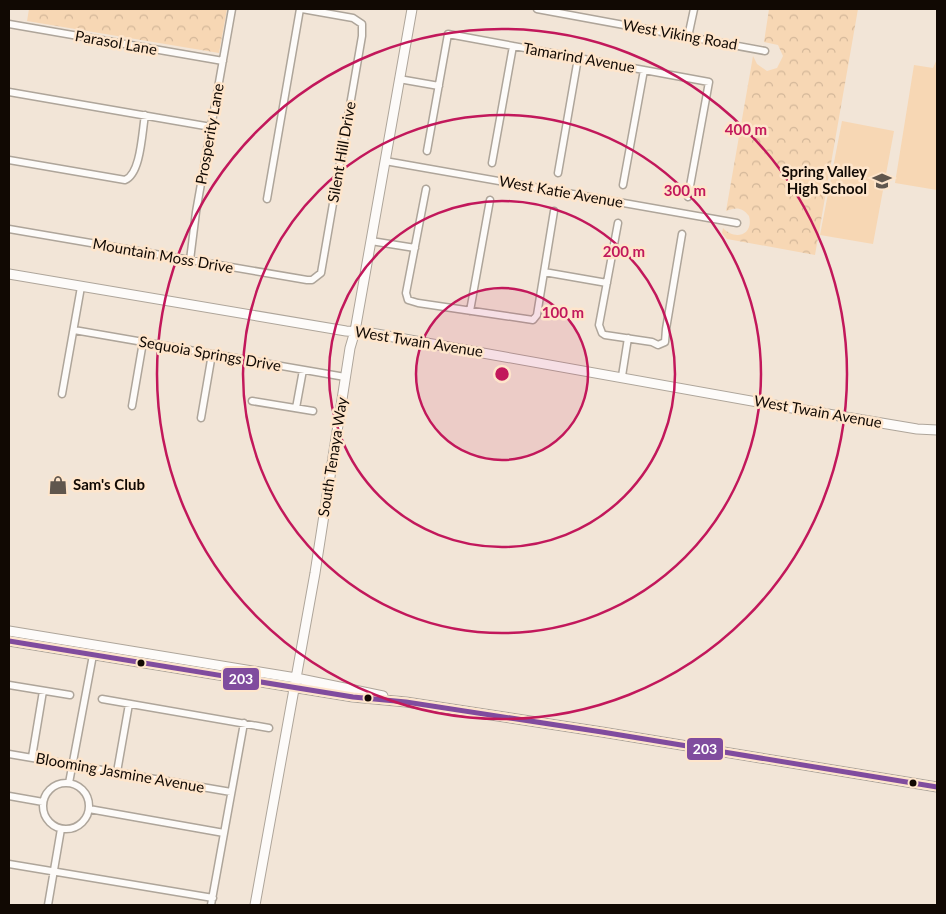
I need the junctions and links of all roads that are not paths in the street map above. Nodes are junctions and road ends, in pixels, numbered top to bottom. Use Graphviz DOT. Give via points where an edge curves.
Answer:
graph roads {
  1 [pos="232,9"];
  2 [pos="301,9"];
  3 [pos="412,9"];
  4 [pos="537,9"];
  5 [pos="694,9"];
  6 [pos="9,24"];
  7 [pos="688,37"];
  8 [pos="513,46"];
  9 [pos="765,51"];
  10 [pos="578,58"];
  11 [pos="223,61"];
  12 [pos="644,70"];
  13 [pos="399,79"];
  14 [pos="439,86"];
  15 [pos="9,92"];
  16 [pos="145,116"];
  17 [pos="211,127"];
  18 [pos="427,151"];
  19 [pos="9,160"];
  20 [pos="385,161"];
  21 [pos="492,163"];
  22 [pos="558,173"];
  23 [pos="623,185"];
  24 [pos="426,189"];
  25 [pos="688,197"];
  26 [pos="267,199"];
  27 [pos="490,200"];
  28 [pos="554,211"];
  29 [pos="737,223"];
  30 [pos="618,224"];
  31 [pos="9,229"];
  32 [pos="682,234"];
  33 [pos="371,241"];
  34 [pos="415,248"];
  35 [pos="190,260"];
  36 [pos="544,272"];
  37 [pos="9,274"];
  38 [pos="316,277"];
  39 [pos="607,283"];
  40 [pos="81,287"];
  41 [pos="470,311"];
  42 [pos="74,330"];
  43 [pos="355,331"];
  44 [pos="628,338"];
  45 [pos="143,342"];
  46 [pos="212,354"];
  47 [pos="303,370"];
  48 [pos="345,376"];
  49 [pos="622,376"];
  50 [pos="62,394"];
  51 [pos="252,401"];
  52 [pos="132,406"];
  53 [pos="296,408"];
  54 [pos="313,411"];
  55 [pos="201,418"];
  56 [pos="917,429"];
  57 [pos="937,430"];
  58 [pos="937,437"];
  59 [pos="9,631"];
  60 [pos="9,641"];
  61 [pos="96,645"];
  62 [pos="46,647"];
  63 [pos="93,654"];
  64 [pos="160,655"];
  65 [pos="296,678"];
  66 [pos="9,685"];
  67 [pos="294,688"];
  68 [pos="43,691"];
  69 [pos="70,695"];
  70 [pos="102,699"];
  71 [pos="406,702"];
  72 [pos="129,704"];
  73 [pos="244,723"];
  74 [pos="270,728"];
  75 [pos="9,754"];
  76 [pos="32,758"];
  77 [pos="73,764"];
  78 [pos="117,772"];
  79 [pos="69,784"];
  80 [pos="937,787"];
  81 [pos="231,792"];
  82 [pos="9,796"];
  83 [pos="43,802"];
  84 [pos="89,809"];
  85 [pos="62,829"];
  86 [pos="224,833"];
  87 [pos="9,864"];
  88 [pos="54,872"];
  89 [pos="212,902"];
  90 [pos="48,905"];
  91 [pos="255,905"];
  1 -- 11 [label="street, Prosperity Lane"];
  2 -- 26 [label="street"];
  2 -- 38 [label="street, Silent Hill Drive" via="353,18 362,24 321,273"];
  3 -- 13 [label="street, South Tenaya Way"];
  4 -- 7 [label="street, West Viking Road"];
  5 -- 7 [label="street"];
  6 -- 11 [label="street, Parasol Lane"];
  7 -- 9 [label="street, West Viking Road"];
  8 -- 10 [label="street, Tamarind Avenue"];
  8 -- 14 [label="street, Tamarind Avenue" via="448,34"];
  8 -- 21 [label="street"];
  10 -- 12 [label="street, Tamarind Avenue"];
  10 -- 22 [label="street"];
  11 -- 17 [label="street, Prosperity Lane"];
  12 -- 23 [label="street"];
  12 -- 25 [label="street, Tamarind Avenue" via="709,82"];
  13 -- 14 [label="street"];
  13 -- 20 [label="street, South Tenaya Way"];
  14 -- 18 [label="street"];
  15 -- 16 [label="street"];
  16 -- 17 [label="street"];
  16 -- 19 [label="street" via="136,168 125,180"];
  17 -- 35 [label="street, Prosperity Lane"];
  20 -- 29 [label="street, West Katie Avenue"];
  20 -- 33 [label="street, South Tenaya Way"];
  24 -- 34 [label="street"];
  27 -- 41 [label="street"];
  28 -- 36 [label="street"];
  30 -- 39 [label="street"];
  31 -- 35 [label="street, Mountain Moss Drive"];
  32 -- 44 [label="street" via="665,342 658,345"];
  33 -- 34 [label="street"];
  33 -- 43 [label="street, South Tenaya Way"];
  34 -- 41 [label="street" via="406,297 411,302"];
  35 -- 38 [label="street, Mountain Moss Drive" via="307,280"];
  36 -- 39 [label="street"];
  36 -- 41 [label="street" via="537,315 529,321"];
  37 -- 40 [label="street, West Twain Avenue"];
  39 -- 44 [label="street" via="599,325 602,333"];
  40 -- 42 [label="street"];
  40 -- 43 [label="street, West Twain Avenue"];
  42 -- 45 [label="street, Sequoia Springs Drive"];
  42 -- 50 [label="street"];
  43 -- 48 [label="street, South Tenaya Way"];
  43 -- 49 [label="street, West Twain Avenue"];
  44 -- 49 [label="street"];
  45 -- 46 [label="street, Sequoia Springs Drive"];
  45 -- 52 [label="street"];
  46 -- 47 [label="street, Sequoia Springs Drive"];
  46 -- 55 [label="street"];
  47 -- 48 [label="street, Sequoia Springs Drive"];
  47 -- 53 [label="street"];
  48 -- 65 [label="street, South Tenaya Way"];
  49 -- 56 [label="street, West Twain Avenue"];
  51 -- 53 [label="street"];
  53 -- 54 [label="street"];
  56 -- 57 [label="street, West Twain Avenue"];
  56 -- 58 [label="street, West Twain Avenue"];
  59 -- 61 [label="street"];
  60 -- 62 [label="street"];
  61 -- 62 [label="street" via="88,648"];
  61 -- 64 [label="street"];
  62 -- 63 [label="street"];
  63 -- 64 [label="street" via="99,651"];
  63 -- 67 [label="street"];
  63 -- 77 [label="street"];
  64 -- 65 [label="street"];
  65 -- 67 [label="street, South Tenaya Way"];
  65 -- 71 [label="street" via="355,688"];
  66 -- 68 [label="street"];
  67 -- 71 [label="street"];
  67 -- 91 [label="street, South Tenaya Way"];
  68 -- 69 [label="street"];
  68 -- 76 [label="street"];
  70 -- 72 [label="street"];
  71 -- 80 [label="street"];
  72 -- 73 [label="street"];
  72 -- 78 [label="street"];
  73 -- 74 [label="street"];
  73 -- 81 [label="street"];
  75 -- 76 [label="street, Blooming Jasmine Avenue"];
  76 -- 77 [label="street, Blooming Jasmine Avenue"];
  77 -- 78 [label="street, Blooming Jasmine Avenue"];
  77 -- 79 [label="street"];
  78 -- 81 [label="street, Blooming Jasmine Avenue"];
  79 -- 83 [label="street" via="50,790"];
  79 -- 84 [label="street" via="82,790"];
  81 -- 86 [label="street"];
  82 -- 83 [label="street"];
  83 -- 85 [label="street" via="45,816"];
  84 -- 85 [label="street" via="83,823"];
  84 -- 86 [label="street"];
  85 -- 88 [label="street"];
  86 -- 89 [label="street"];
  87 -- 88 [label="street"];
  88 -- 89 [label="street"];
  88 -- 90 [label="street"];
}
